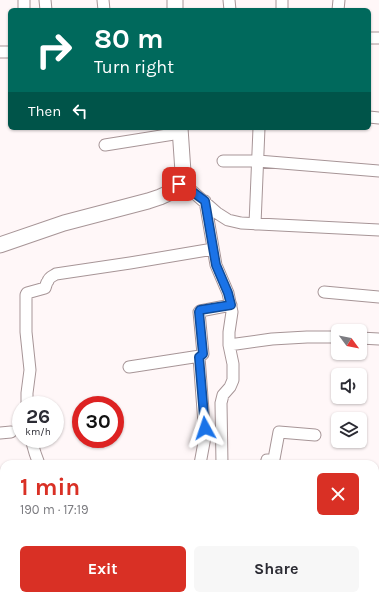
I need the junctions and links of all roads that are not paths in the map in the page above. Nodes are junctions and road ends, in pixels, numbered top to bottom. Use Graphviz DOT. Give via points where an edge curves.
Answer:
graph roads {
  1 [pos="180,130"];
  2 [pos="259,130"];
  3 [pos="105,144"];
  4 [pos="223,161"];
  5 [pos="258,161"];
  6 [pos="379,171"];
  7 [pos="179,184"];
  8 [pos="205,201"];
  9 [pos="255,224"];
  10 [pos="379,230"];
  11 [pos="0,245"];
  12 [pos="213,249"];
  13 [pos="324,292"];
  14 [pos="379,297"];
  15 [pos="231,305"];
  16 [pos="331,337"];
  17 [pos="367,338"];
  18 [pos="379,339"];
  19 [pos="229,345"];
  20 [pos="200,356"];
  21 [pos="129,367"];
  22 [pos="27,396"];
  23 [pos="315,435"];
  24 [pos="34,448"];
  25 [pos="38,460"];
  26 [pos="201,460"];
  27 [pos="222,460"];
  28 [pos="273,460"];
  1 -- 3 [label="street"];
  1 -- 7 [label="street" via="183,172"];
  2 -- 5 [label="street"];
  4 -- 5 [label="street"];
  5 -- 6 [label="street"];
  5 -- 9 [label="street"];
  7 -- 8 [label="street"];
  7 -- 11 [label="street" via="171,192 160,197 64,223"];
  8 -- 9 [label="street" via="228,220"];
  8 -- 12 [label="street"];
  9 -- 10 [label="street"];
  12 -- 15 [label="street" via="216,265"];
  12 -- 22 [label="street" via="56,274 50,277 45,288 27,292 26,332 30,370"];
  13 -- 14 [label="street"];
  15 -- 19 [label="street"];
  15 -- 20 [label="street" via="200,310 203,354"];
  16 -- 19 [label="street" via="272,339"];
  17 -- 18 [label="street"];
  19 -- 27 [label="street" via="234,373 221,403"];
  20 -- 21 [label="street"];
  20 -- 26 [label="street" via="205,437"];
  23 -- 28 [label="street" via="279,432"];
  24 -- 25 [label="street"];
}
